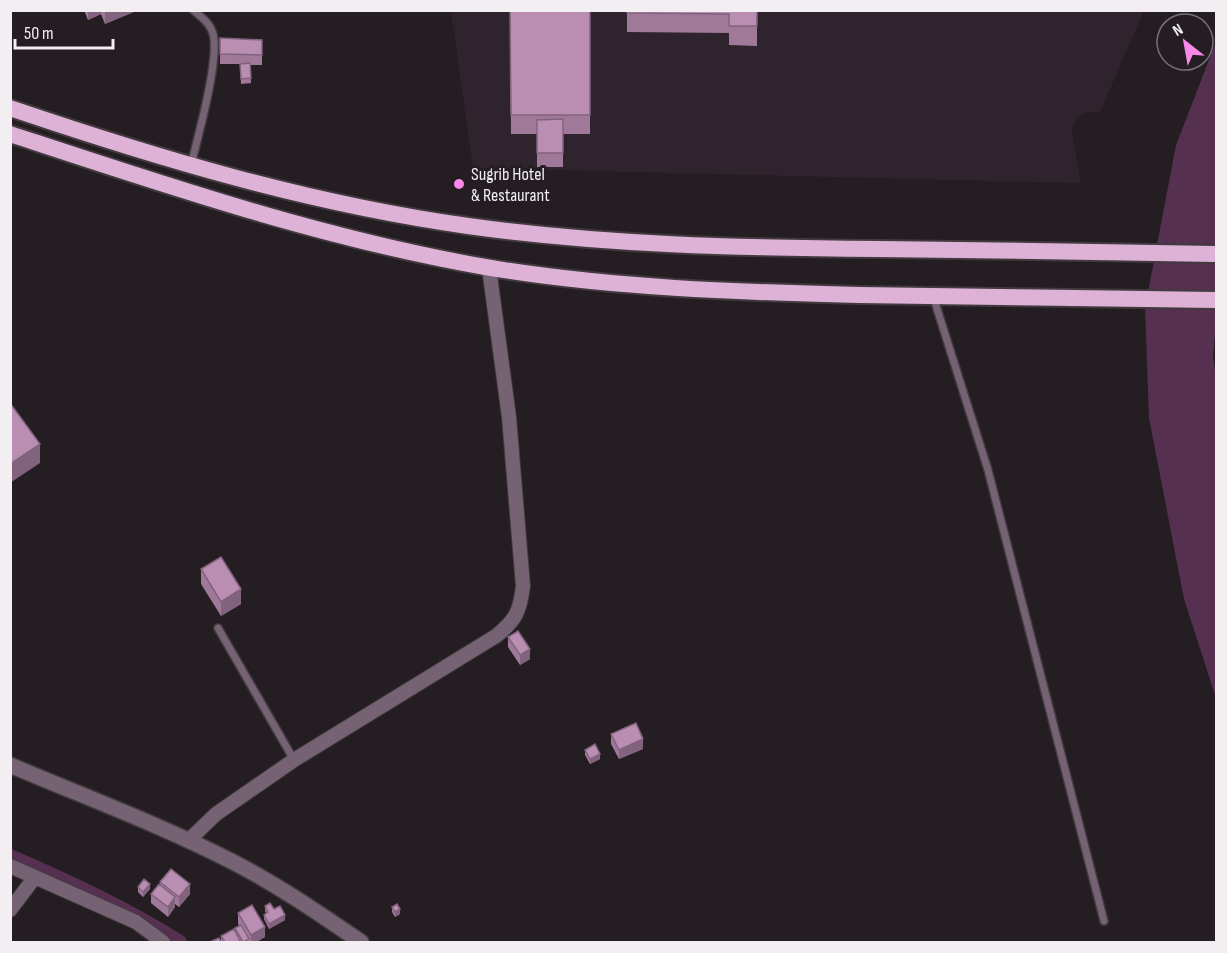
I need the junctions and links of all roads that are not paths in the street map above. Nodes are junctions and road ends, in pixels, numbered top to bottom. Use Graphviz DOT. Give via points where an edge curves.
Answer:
graph roads {
  1 [pos="193,10"];
  2 [pos="10,108"];
  3 [pos="10,134"];
  4 [pos="191,165"];
  5 [pos="1216,254"];
  6 [pos="489,268"];
  7 [pos="933,296"];
  8 [pos="1216,300"];
  9 [pos="218,628"];
  10 [pos="294,759"];
  11 [pos="10,765"];
  12 [pos="189,840"];
  13 [pos="10,866"];
  14 [pos="35,877"];
  15 [pos="10,910"];
  16 [pos="1104,921"];
  17 [pos="158,941"];
  18 [pos="361,942"];
  1 -- 4 [label="lane" via="206,21 215,40 209,91"];
  2 -- 4 [label="highway"];
  3 -- 6 [label="highway" via="286,221"];
  4 -- 5 [label="highway" via="351,206 466,226 605,241 729,247"];
  6 -- 7 [label="highway" via="697,291"];
  6 -- 10 [label="street" via="510,428 523,586 520,607 511,624 496,636"];
  7 -- 8 [label="highway"];
  7 -- 16 [label="lane" via="988,470"];
  9 -- 10 [label="lane"];
  10 -- 12 [label="street" via="216,814"];
  11 -- 12 [label="street"];
  12 -- 18 [label="street" via="286,893"];
  13 -- 14 [label="street"];
  14 -- 15 [label="street"];
  14 -- 17 [label="street" via="136,922"];
}
